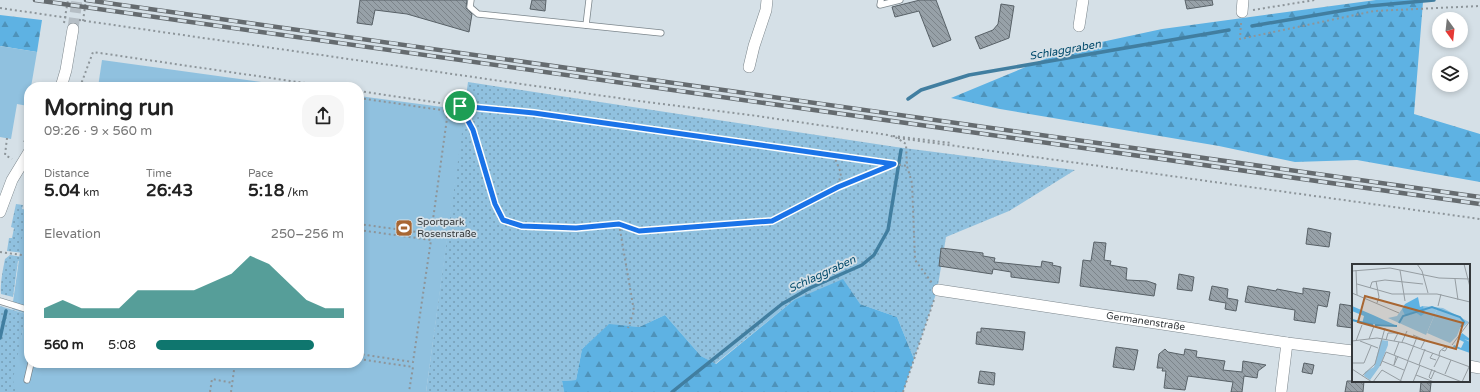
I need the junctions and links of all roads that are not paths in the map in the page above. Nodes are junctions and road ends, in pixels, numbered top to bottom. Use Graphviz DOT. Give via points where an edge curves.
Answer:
graph roads {
  1 [pos="471,0"];
  2 [pos="589,0"];
  3 [pos="767,0"];
  4 [pos="881,0"];
  5 [pos="900,0"];
  6 [pos="1083,0"];
  7 [pos="1243,0"];
  8 [pos="1242,12"];
  9 [pos="586,25"];
  10 [pos="1079,26"];
  11 [pos="73,29"];
  12 [pos="661,33"];
  13 [pos="749,67"];
  14 [pos="62,82"];
  15 [pos="24,160"];
  16 [pos="0,212"];
  17 [pos="938,290"];
  18 [pos="0,301"];
  19 [pos="24,308"];
  20 [pos="1287,343"];
  21 [pos="1352,351"];
  22 [pos="1470,366"];
  23 [pos="29,368"];
  24 [pos="1480,368"];
  25 [pos="27,380"];
  26 [pos="1281,392"];
  1 -- 9 [label="lane" via="470,7 478,14"];
  2 -- 9 [label="lane"];
  3 -- 13 [label="street"];
  4 -- 5 [label="lane" via="880,5"];
  6 -- 10 [label="street"];
  7 -- 8 [label="street"];
  9 -- 12 [label="lane"];
  11 -- 14 [label="street"];
  15 -- 16 [label="street" via="12,180"];
  17 -- 20 [label="street, Germanenstraße"];
  18 -- 19 [label="lane"];
  20 -- 21 [label="street, Germanenstraße"];
  20 -- 26 [label="street"];
  22 -- 24 [label="street"];
  23 -- 25 [label="lane"];
}
